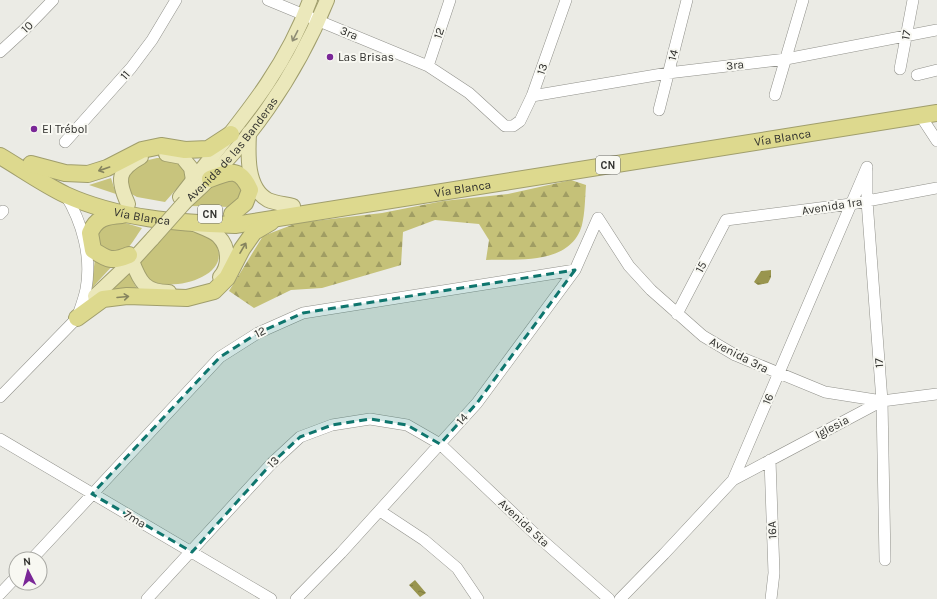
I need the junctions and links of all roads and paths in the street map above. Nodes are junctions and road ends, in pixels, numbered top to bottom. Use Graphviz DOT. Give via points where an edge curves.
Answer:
graph roads {
  1 [pos="53,0"];
  2 [pos="176,0"];
  3 [pos="268,0"];
  4 [pos="310,0"];
  5 [pos="327,0"];
  6 [pos="450,0"];
  7 [pos="566,0"];
  8 [pos="688,0"];
  9 [pos="803,0"];
  10 [pos="913,0"];
  11 [pos="305,14"];
  12 [pos="319,20"];
  13 [pos="937,30"];
  14 [pos="906,36"];
  15 [pos="0,52"];
  16 [pos="786,59"];
  17 [pos="428,66"];
  18 [pos="900,69"];
  19 [pos="937,70"];
  20 [pos="668,73"];
  21 [pos="917,75"];
  22 [pos="532,96"];
  23 [pos="775,96"];
  24 [pos="937,103"];
  25 [pos="659,110"];
  26 [pos="937,113"];
  27 [pos="920,115"];
  28 [pos="505,126"];
  29 [pos="249,133"];
  30 [pos="231,134"];
  31 [pos="937,141"];
  32 [pos="65,142"];
  33 [pos="0,146"];
  34 [pos="0,156"];
  35 [pos="31,164"];
  36 [pos="867,167"];
  37 [pos="210,179"];
  38 [pos="193,180"];
  39 [pos="937,188"];
  40 [pos="65,194"];
  41 [pos="867,200"];
  42 [pos="180,202"];
  43 [pos="852,204"];
  44 [pos="293,206"];
  45 [pos="126,209"];
  46 [pos="232,214"];
  47 [pos="278,218"];
  48 [pos="598,218"];
  49 [pos="726,220"];
  50 [pos="193,224"];
  51 [pos="131,258"];
  52 [pos="575,270"];
  53 [pos="95,296"];
  54 [pos="677,314"];
  55 [pos="77,318"];
  56 [pos="778,374"];
  57 [pos="937,394"];
  58 [pos="0,397"];
  59 [pos="882,401"];
  60 [pos="0,439"];
  61 [pos="440,444"];
  62 [pos="770,460"];
  63 [pos="733,480"];
  64 [pos="92,494"];
  65 [pos="380,511"];
  66 [pos="39,551"];
  67 [pos="192,552"];
  68 [pos="885,560"];
  69 [pos="8,586"];
  70 [pos="0,594"];
  71 [pos="147,599"];
  72 [pos="271,599"];
  73 [pos="296,599"];
  74 [pos="478,599"];
  75 [pos="609,599"];
  76 [pos="620,599"];
  77 [pos="771,599"];
  1 -- 15 [label="street, 10"];
  2 -- 32 [label="street, 11" via="152,40 131,68"];
  3 -- 11 [label="street, 3ra"];
  4 -- 11 [label="main road, Avenida de las Banderas"];
  5 -- 12 [label="main road, Avenida de las Banderas"];
  6 -- 17 [label="street, 12"];
  7 -- 22 [label="street, 13"];
  8 -- 20 [label="street, 14"];
  9 -- 16 [label="street"];
  10 -- 14 [label="street, 17"];
  11 -- 12 [label="street, 3ra"];
  11 -- 30 [label="main road, Avenida de las Banderas, one-way" via="279,68"];
  12 -- 17 [label="street, 3ra"];
  12 -- 29 [label="main road, Avenida de las Banderas" via="293,70"];
  13 -- 14 [label="street, 3ra"];
  14 -- 16 [label="street, 3ra"];
  14 -- 18 [label="street, 17"];
  16 -- 20 [label="street, 3ra"];
  16 -- 23 [label="street"];
  17 -- 28 [label="street, 3ra" via="469,93"];
  19 -- 21 [label="street"];
  20 -- 22 [label="street, 3ra"];
  20 -- 25 [label="street, 14"];
  22 -- 28 [label="street, 13" via="520,121 513,126"];
  24 -- 44 [label="highway, Vía Blanca / CN"];
  26 -- 27 [label="highway, Vía Blanca / CN"];
  27 -- 31 [label="street"];
  27 -- 47 [label="highway, Vía Blanca / CN"];
  29 -- 37 [label="main road, Avenida de las Banderas"];
  29 -- 44 [label="main road" via="247,158 251,176 258,189 268,200"];
  30 -- 35 [label="highway, one-way" via="208,149 185,150 161,146 142,150 107,168 88,174 65,173"];
  30 -- 38 [label="main road, Avenida de las Banderas"];
  33 -- 35 [label="highway, Vía Blanca / CN"];
  34 -- 40 [label="highway, Vía Blanca / CN"];
  35 -- 45 [label="highway, Vía Blanca / CN" via="79,189"];
  36 -- 41 [label="street, 17"];
  36 -- 43 [label="street, 16"];
  37 -- 42 [label="main road, Avenida de las Banderas"];
  37 -- 46 [label="highway" via="226,172 238,173 246,180 250,190 245,203"];
  38 -- 42 [label="main road, Avenida de las Banderas"];
  38 -- 45 [label="main road" via="191,168 182,157 160,153 141,158 126,167 120,178"];
  39 -- 41 [label="street, Avenida 1ra"];
  40 -- 45 [label="highway, Vía Blanca / CN" via="93,206"];
  40 -- 55 [label="street" via="76,212 87,254 86,290"];
  41 -- 43 [label="street, Avenida 1ra"];
  41 -- 59 [label="street, 17"];
  42 -- 51 [label="main road, Avenida de las Banderas, bridge"];
  43 -- 49 [label="street, Avenida 1ra"];
  43 -- 56 [label="street, 16"];
  44 -- 46 [label="highway, Vía Blanca / CN"];
  45 -- 46 [label="highway, Vía Blanca / CN"];
  45 -- 50 [label="highway, Vía Blanca / CN"];
  45 -- 51 [label="highway" via="98,220 90,233 93,250 105,258"];
  47 -- 50 [label="highway, Vía Blanca / CN" via="235,225"];
  55 -- 47 [label="highway, one-way" via="103,299 127,296 187,298 214,291 227,278 254,232"];
  48 -- 52 [label="street, 14"];
  48 -- 54 [label="street, Avenida 3ra" via="629,266"];
  49 -- 54 [label="street, 15"];
  50 -- 51 [label="main road" via="219,236 226,248 227,264 222,276 211,286 167,292 149,288 140,280"];
  51 -- 53 [label="main road, Avenida de las Banderas"];
  52 -- 61 [label="street, 14" via="477,403"];
  52 -- 64 [label="street, 12" via="302,314 258,332 220,357"];
  53 -- 55 [label="street, Avenida de las Banderas"];
  54 -- 56 [label="street, Avenida 3ra" via="710,340 735,355"];
  55 -- 58 [label="street, Avenida de las Banderas"];
  56 -- 59 [label="street, Avenida 3ra" via="825,392"];
  56 -- 63 [label="street, 16"];
  57 -- 59 [label="street, Iglesia"];
  59 -- 62 [label="street, Iglesia"];
  59 -- 68 [label="street, 17"];
  60 -- 64 [label="street, 7ma"];
  61 -- 65 [label="street, 14"];
  61 -- 67 [label="street, 13" via="408,425 370,419 332,425 300,437 272,463"];
  61 -- 75 [label="street, Avenida 5ta" via="534,533"];
  62 -- 63 [label="street, Iglesia"];
  62 -- 77 [label="street, 16A" via="774,573"];
  63 -- 76 [label="street, 16"];
  64 -- 66 [label="street, 12"];
  64 -- 67 [label="street, 7ma"];
  65 -- 73 [label="street, 14"];
  65 -- 74 [label="street" via="424,540 457,568"];
  67 -- 71 [label="street, 13"];
  67 -- 72 [label="street, 7ma"];
  69 -- 70 [label="street"];
}
